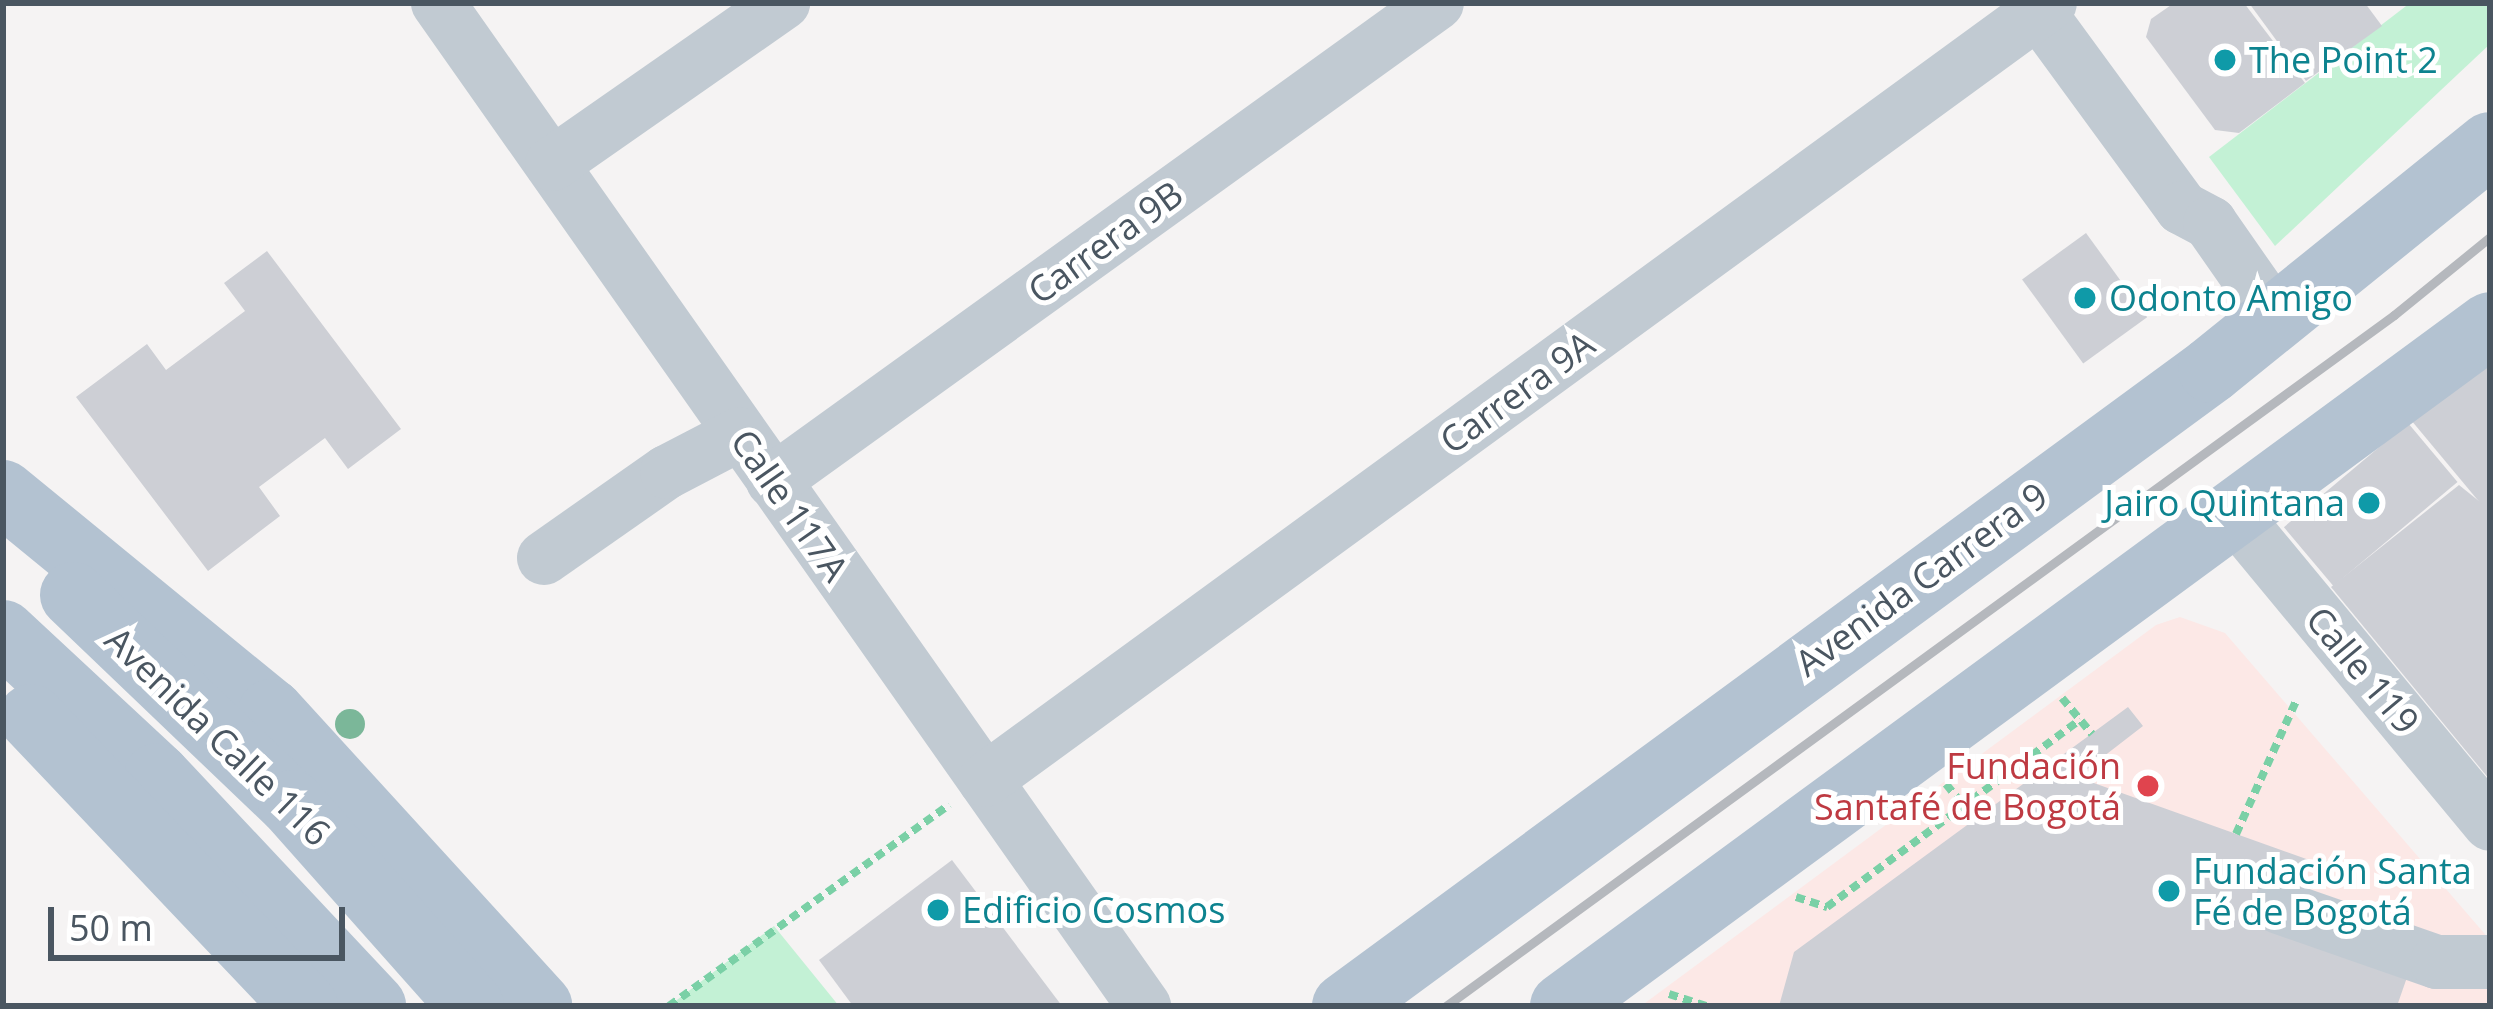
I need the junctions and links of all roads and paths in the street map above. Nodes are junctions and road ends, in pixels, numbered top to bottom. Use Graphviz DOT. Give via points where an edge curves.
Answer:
graph roads {
  1 [pos="437,3"];
  2 [pos="783,3"];
  3 [pos="1437,3"];
  4 [pos="2040,6"];
  5 [pos="2490,145"];
  6 [pos="552,164"];
  7 [pos="2490,325"];
  8 [pos="2265,328"];
  9 [pos="740,434"];
  10 [pos="773,481"];
  11 [pos="3,493"];
  12 [pos="2236,517"];
  13 [pos="3,531"];
  14 [pos="544,558"];
  15 [pos="16,663"];
  16 [pos="2297,699"];
  17 [pos="2092,734"];
  18 [pos="985,780"];
  19 [pos="2490,824"];
  20 [pos="2236,834"];
  21 [pos="1773,890"];
  22 [pos="2279,907"];
  23 [pos="2490,962"];
  24 [pos="1660,992"];
  25 [pos="305,1006"];
  26 [pos="373,1006"];
  27 [pos="471,1006"];
  28 [pos="538,1006"];
  29 [pos="669,1006"];
  30 [pos="1144,1006"];
  31 [pos="1345,1006"];
  32 [pos="1563,1006"];
  33 [pos="1707,1006"];
  1 -- 6 [label="street, Calle 117A"];
  2 -- 6 [label="street"];
  3 -- 10 [label="street, Carrera 9B"];
  4 -- 8 [label="street" via="2182,208 2210,223"];
  4 -- 18 [label="street, Carrera 9A"];
  5 -- 8 [label="main road, Avenida Carrera 9"];
  6 -- 9 [label="street, Calle 117A"];
  7 -- 12 [label="main road"];
  8 -- 31 [label="main road, Avenida Carrera 9"];
  9 -- 10 [label="street, Calle 117A"];
  9 -- 14 [label="street" via="667,472"];
  10 -- 18 [label="street, Calle 117A"];
  11 -- 28 [label="main road" via="271,712"];
  12 -- 19 [label="street, Calle 119"];
  12 -- 32 [label="main road"];
  13 -- 27 [label="main road, Avenida Calle 116" via="290,803"];
  15 -- 25 [label="main road"];
  15 -- 26 [label="main road, Avenida Calle 116" via="157,776"];
  16 -- 20 [label="path"];
  17 -- 21 [label="path" via="2080,720 1827,907"];
  18 -- 29 [label="path"];
  18 -- 30 [label="street, Calle 117A"];
  22 -- 23 [label="street" via="2437,962"];
  24 -- 33 [label="path"];
}
